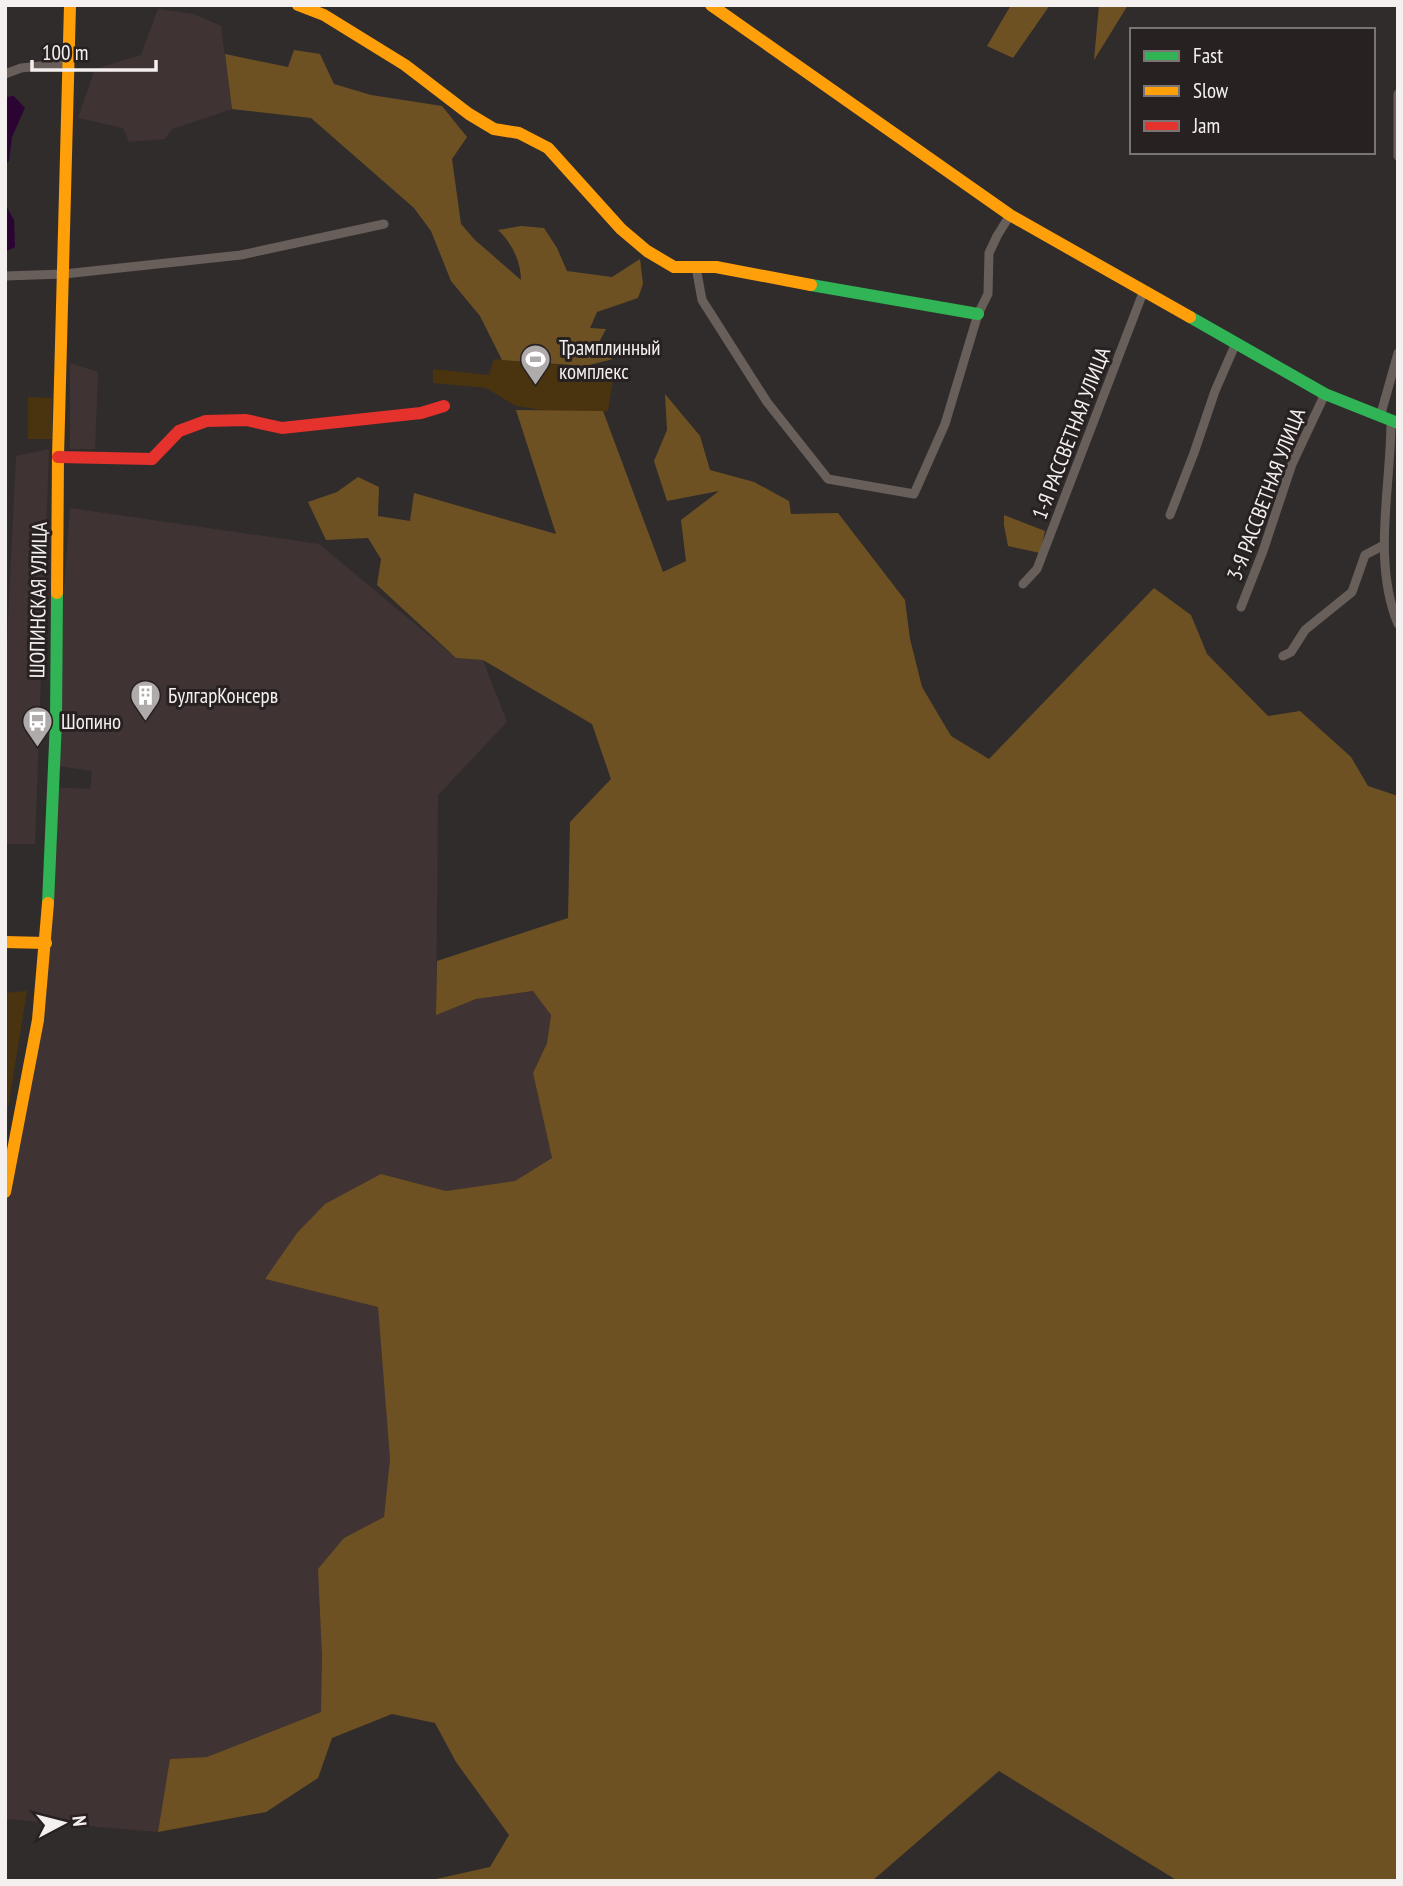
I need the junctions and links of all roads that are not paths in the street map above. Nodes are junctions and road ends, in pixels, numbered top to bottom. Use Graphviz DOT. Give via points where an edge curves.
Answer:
graph roads {
  1 [pos="70,5"];
  2 [pos="298,5"];
  3 [pos="710,5"];
  4 [pos="69,63"];
  5 [pos="5,74"];
  6 [pos="1398,94"];
  7 [pos="1398,156"];
  8 [pos="1010,215"];
  9 [pos="384,224"];
  10 [pos="696,267"];
  11 [pos="65,274"];
  12 [pos="5,276"];
  13 [pos="1144,290"];
  14 [pos="978,314"];
  15 [pos="1236,343"];
  16 [pos="1398,353"];
  17 [pos="1325,394"];
  18 [pos="444,406"];
  19 [pos="1390,420"];
  20 [pos="58,457"];
  21 [pos="1170,515"];
  22 [pos="1384,545"];
  23 [pos="1023,584"];
  24 [pos="1241,607"];
  25 [pos="1398,624"];
  26 [pos="1283,656"];
  27 [pos="5,942"];
  28 [pos="46,943"];
  29 [pos="5,1192"];
  1 -- 4 [label="street, ШОПИНСКАЯ УЛИЦА"];
  2 -- 10 [label="street" via="324,15 405,65 494,129 519,133 548,148 638,244 674,267"];
  3 -- 8 [label="street"];
  4 -- 5 [label="street"];
  4 -- 11 [label="street, ШОПИНСКАЯ УЛИЦА"];
  6 -- 7 [label="street"];
  8 -- 13 [label="street"];
  8 -- 14 [label="street" via="989,253 988,295"];
  9 -- 11 [label="street" via="241,255"];
  10 -- 14 [label="street"];
  10 -- 14 [label="street" via="702,300 767,402 828,479 914,494 945,424"];
  11 -- 12 [label="street"];
  11 -- 20 [label="street, ШОПИНСКАЯ УЛИЦА"];
  13 -- 15 [label="street"];
  13 -- 23 [label="street, 1-Я РАССВЕТНАЯ УЛИЦА" via="1037,569"];
  15 -- 17 [label="street"];
  15 -- 21 [label="street"];
  16 -- 19 [label="street"];
  17 -- 19 [label="street"];
  17 -- 24 [label="street, 3-Я РАССВЕТНАЯ УЛИЦА" via="1292,464"];
  18 -- 20 [label="street" via="421,413 282,428 262,421 211,420 186,427 152,459"];
  19 -- 22 [label="street"];
  20 -- 28 [label="street, ШОПИНСКАЯ УЛИЦА" via="56,721"];
  22 -- 25 [label="street" via="1386,577"];
  22 -- 26 [label="street" via="1365,555 1352,592 1305,630 1291,652"];
  27 -- 28 [label="street"];
  28 -- 29 [label="street, ШОПИНСКАЯ УЛИЦА" via="38,1020"];
}
